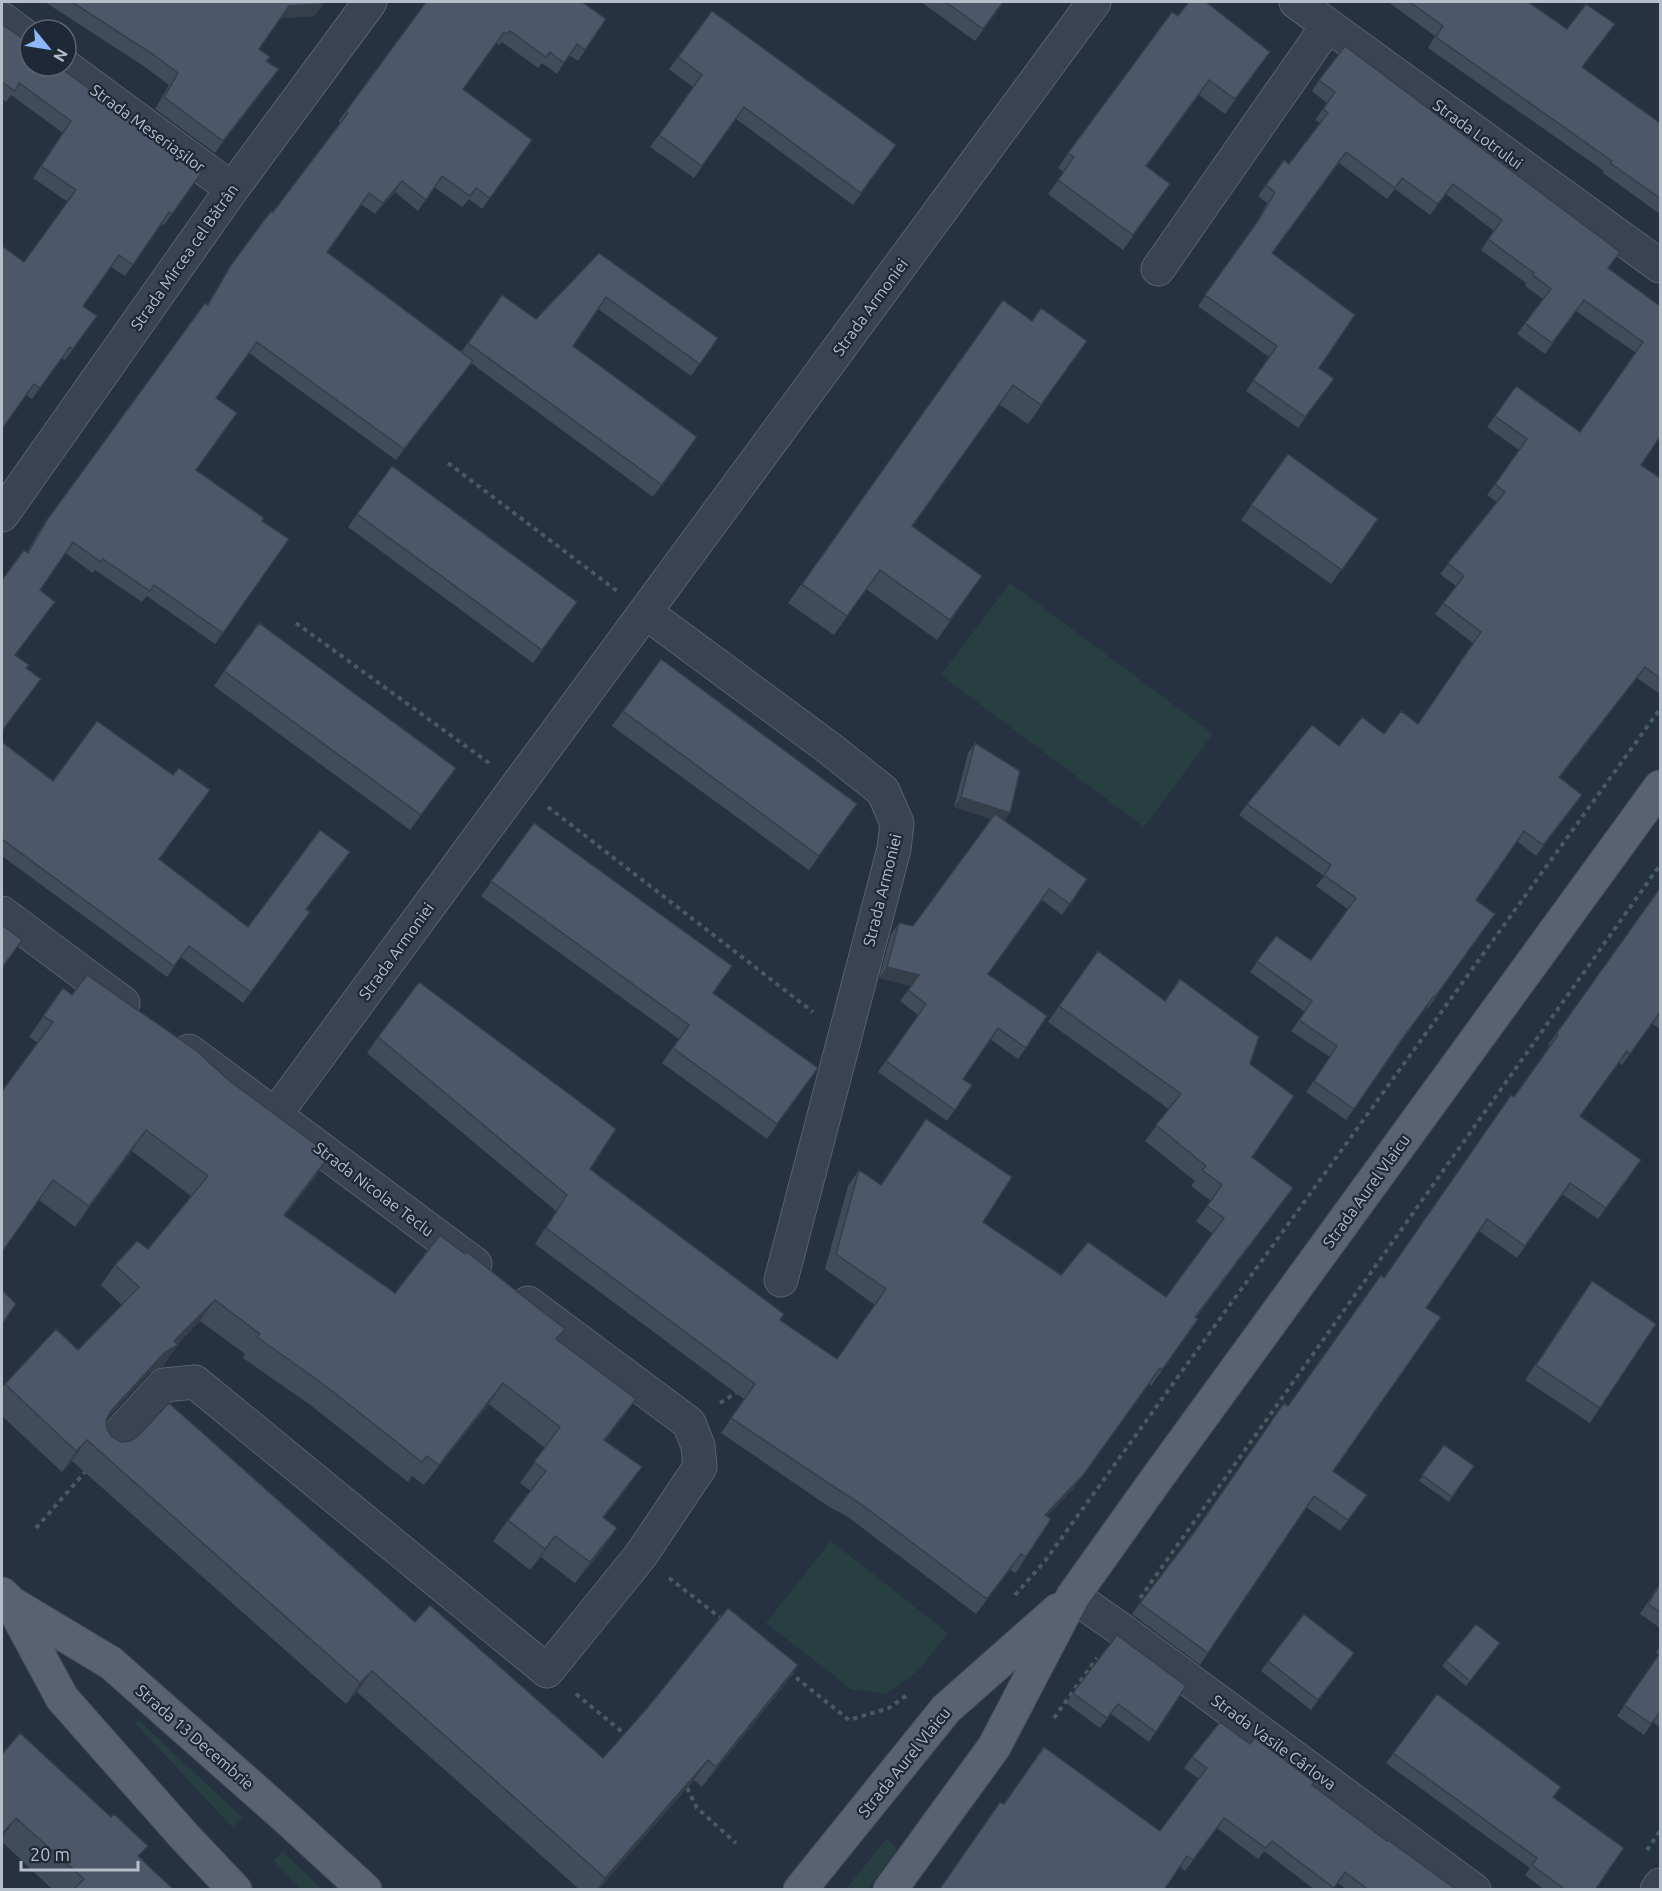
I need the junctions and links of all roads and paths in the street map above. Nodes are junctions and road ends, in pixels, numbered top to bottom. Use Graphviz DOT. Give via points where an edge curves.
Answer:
graph roads {
  1 [pos="370,2"];
  2 [pos="1296,2"];
  3 [pos="1079,7"];
  4 [pos="2,19"];
  5 [pos="1328,25"];
  6 [pos="18,31"];
  7 [pos="78,76"];
  8 [pos="232,189"];
  9 [pos="1660,266"];
  10 [pos="1158,269"];
  11 [pos="448,463"];
  12 [pos="2,515"];
  13 [pos="645,612"];
  14 [pos="296,622"];
  15 [pos="1660,709"];
  16 [pos="518,784"];
  17 [pos="1660,787"];
  18 [pos="1660,865"];
  19 [pos="2,913"];
  20 [pos="844,1036"];
  21 [pos="275,1115"];
  22 [pos="781,1280"];
  23 [pos="740,1390"];
  24 [pos="689,1423"];
  25 [pos="110,1444"];
  26 [pos="36,1527"];
  27 [pos="641,1555"];
  28 [pos="1073,1596"];
  29 [pos="6,1599"];
  30 [pos="1010,1601"];
  31 [pos="722,1619"];
  32 [pos="1119,1628"];
  33 [pos="786,1670"];
  34 [pos="547,1671"];
  35 [pos="914,1690"];
  36 [pos="1049,1725"];
  37 [pos="626,1735"];
  38 [pos="687,1788"];
  39 [pos="736,1843"];
  40 [pos="1660,1885"];
  41 [pos="235,1890"];
  42 [pos="365,1890"];
  43 [pos="800,1890"];
  44 [pos="890,1890"];
  45 [pos="1474,1890"];
  46 [pos="1657,1890"];
  1 -- 8 [label="street, Strada Mircea cel Bătrân"];
  2 -- 5 [label="street, Strada Lotrului"];
  3 -- 13 [label="street, Strada Armoniei"];
  4 -- 6 [label="street"];
  5 -- 9 [label="street, Strada Lotrului"];
  5 -- 10 [label="street"];
  7 -- 8 [label="street, Strada Meseriașilor"];
  8 -- 12 [label="street, Strada Mircea cel Bătrân"];
  11 -- 13 [label="path"];
  13 -- 16 [label="street, Strada Armoniei"];
  13 -- 20 [label="street, Strada Armoniei" via="883,791 897,823 894,849"];
  14 -- 16 [label="path"];
  15 -- 30 [label="path" via="1045,1560"];
  16 -- 20 [label="path"];
  16 -- 21 [label="street, Strada Armoniei"];
  17 -- 28 [label="main road, Strada Aurel Vlaicu"];
  18 -- 32 [label="path"];
  19 -- 21 [label="street, Strada Nicolae Teclu"];
  20 -- 22 [label="street, Strada Armoniei"];
  21 -- 24 [label="street, Strada Nicolae Teclu"];
  23 -- 24 [label="path"];
  24 -- 27 [label="street" via="698,1446 700,1467"];
  25 -- 26 [label="path"];
  25 -- 34 [label="street" via="164,1385 195,1382"];
  27 -- 31 [label="path"];
  27 -- 34 [label="street"];
  28 -- 32 [label="street, Strada Vasile Cârlova"];
  28 -- 43 [label="main road, Strada Aurel Vlaicu" via="946,1709"];
  28 -- 44 [label="main road, Strada Aurel Vlaicu" via="993,1747"];
  29 -- 41 [label="main road, Strada 13 Decembrie" via="62,1698"];
  29 -- 42 [label="main road, Strada 13 Decembrie" via="111,1663"];
  32 -- 36 [label="path"];
  32 -- 45 [label="street, Strada Vasile Cârlova"];
  33 -- 35 [label="path" via="849,1720 889,1708"];
  34 -- 37 [label="path"];
  38 -- 39 [label="path" via="698,1808"];
  40 -- 46 [label="street"];
}
